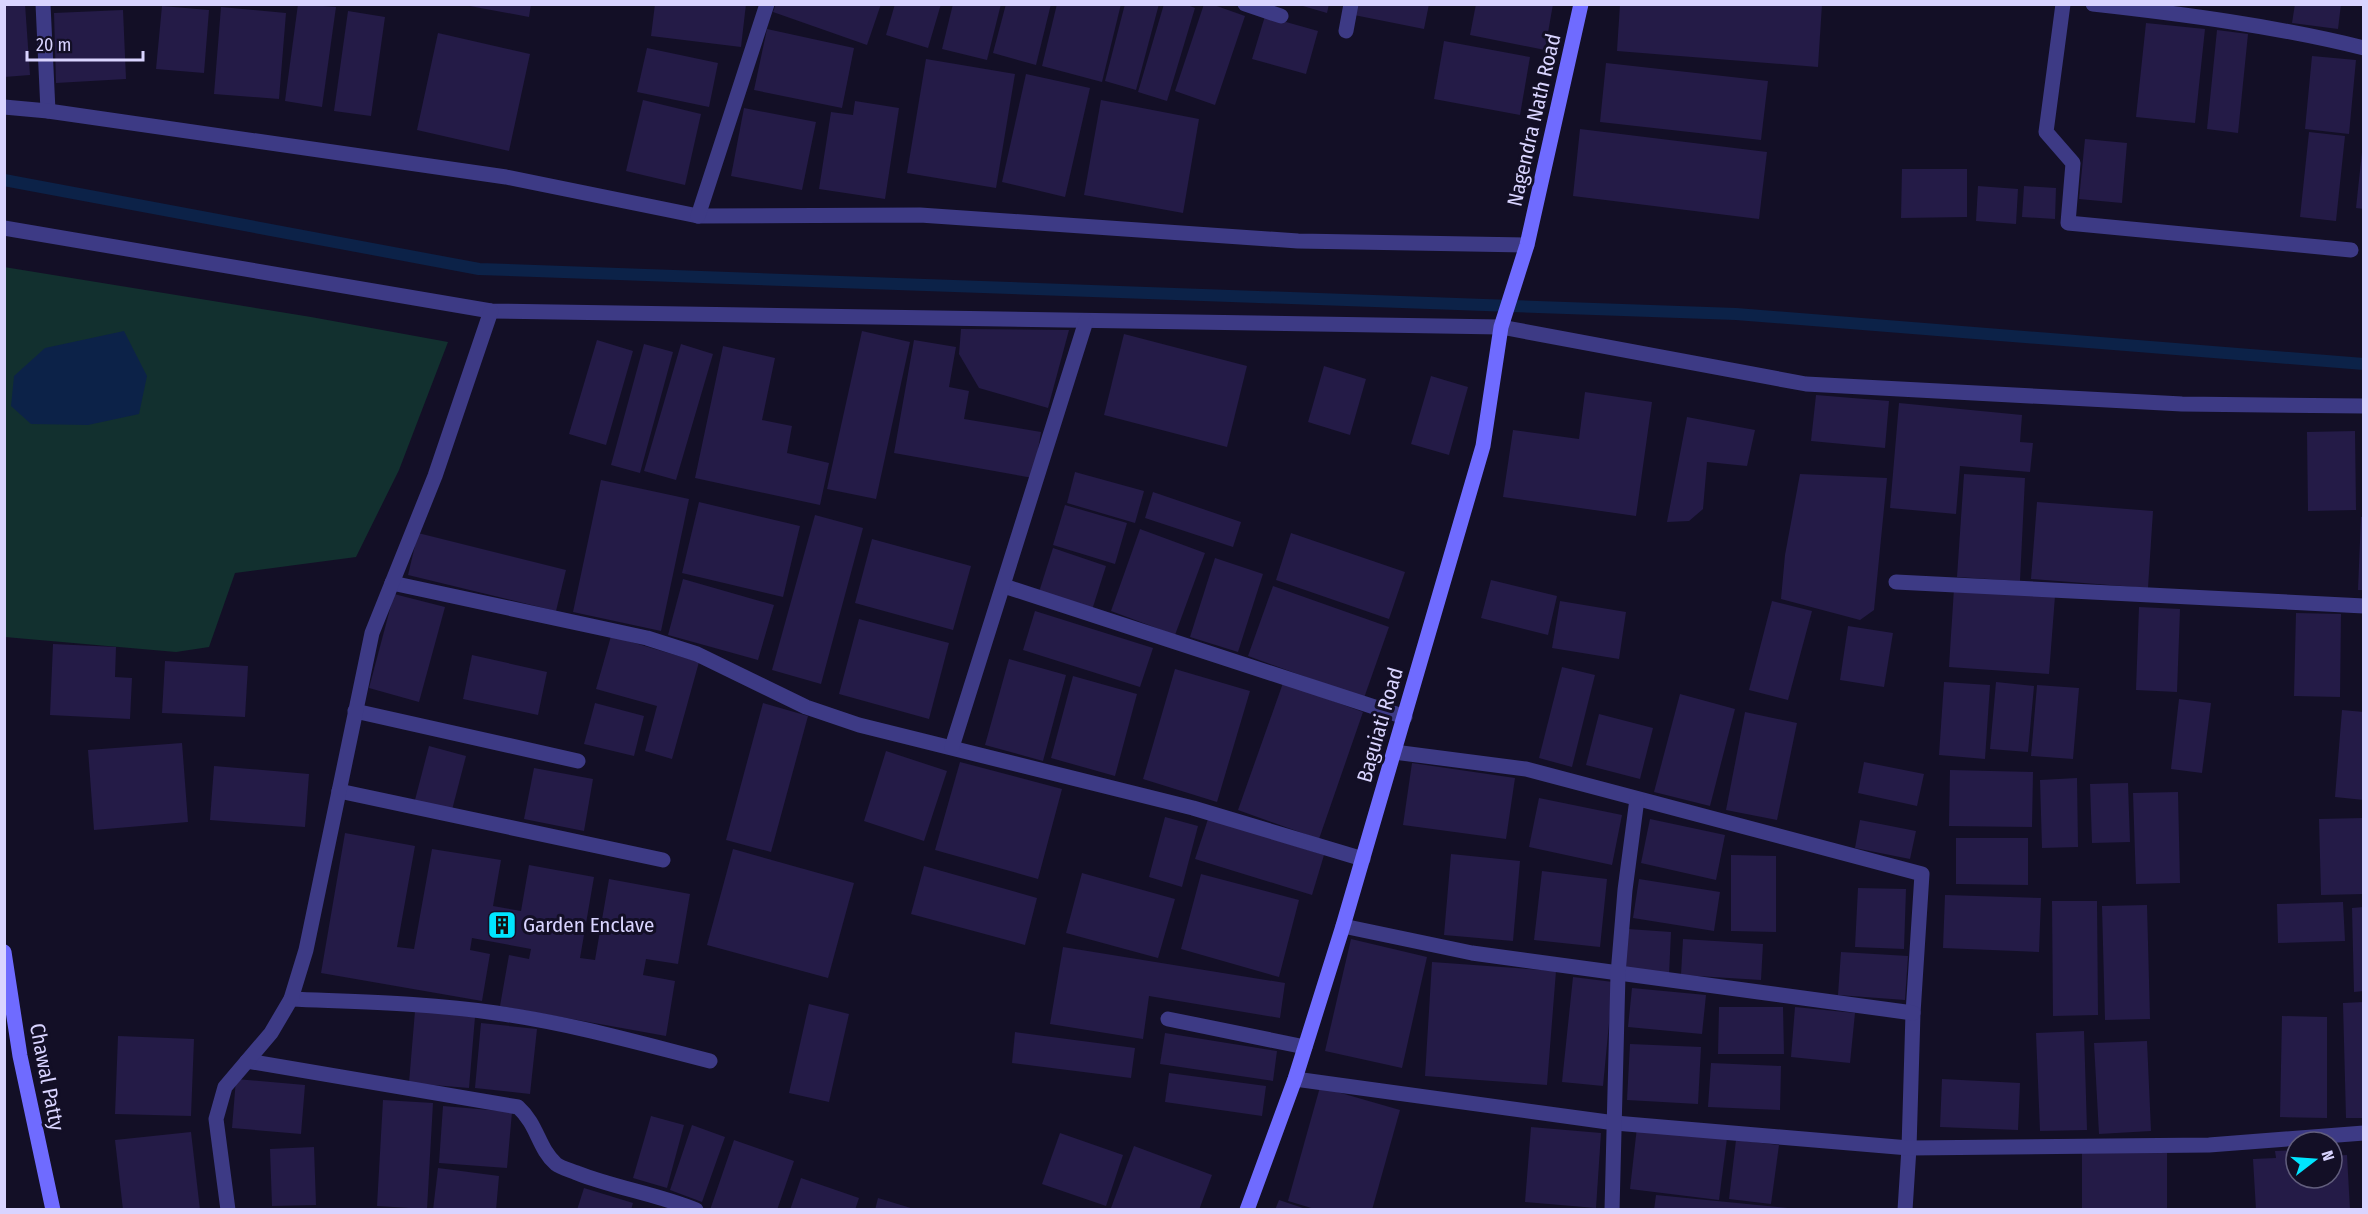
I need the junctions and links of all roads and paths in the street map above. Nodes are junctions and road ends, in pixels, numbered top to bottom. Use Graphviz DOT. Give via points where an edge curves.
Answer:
graph roads {
  1 [pos="43,4"];
  2 [pos="767,4"];
  3 [pos="1245,4"];
  4 [pos="1351,4"];
  5 [pos="1581,4"];
  6 [pos="2063,4"];
  7 [pos="2093,4"];
  8 [pos="1281,16"];
  9 [pos="1346,30"];
  10 [pos="2364,48"];
  11 [pos="4,107"];
  12 [pos="48,111"];
  13 [pos="698,216"];
  14 [pos="4,228"];
  15 [pos="1527,245"];
  16 [pos="2351,250"];
  17 [pos="491,310"];
  18 [pos="1086,321"];
  19 [pos="1501,327"];
  20 [pos="2364,405"];
  21 [pos="1896,582"];
  22 [pos="392,583"];
  23 [pos="1004,586"];
  24 [pos="2364,606"];
  25 [pos="355,711"];
  26 [pos="1405,717"];
  27 [pos="952,747"];
  28 [pos="1394,752"];
  29 [pos="578,761"];
  30 [pos="339,791"];
  31 [pos="1637,799"];
  32 [pos="1363,859"];
  33 [pos="663,860"];
  34 [pos="1343,926"];
  35 [pos="4,952"];
  36 [pos="1618,974"];
  37 [pos="291,999"];
  38 [pos="1912,1013"];
  39 [pos="1168,1019"];
  40 [pos="1305,1047"];
  41 [pos="710,1060"];
  42 [pos="247,1061"];
  43 [pos="1295,1079"];
  44 [pos="1615,1124"];
  45 [pos="2364,1133"];
  46 [pos="1909,1148"];
  47 [pos="53,1209"];
  48 [pos="228,1209"];
  49 [pos="696,1209"];
  50 [pos="1247,1209"];
  51 [pos="1612,1209"];
  52 [pos="1905,1209"];
  1 -- 12 [label="street"];
  2 -- 13 [label="street"];
  3 -- 8 [label="street"];
  4 -- 9 [label="street"];
  5 -- 15 [label="street, Nagendra Nath Road"];
  6 -- 16 [label="street" via="2046,132 2073,164 2068,223"];
  7 -- 10 [label="street" via="2316,36"];
  11 -- 12 [label="street"];
  12 -- 13 [label="street" via="506,177"];
  13 -- 15 [label="street" via="920,215 1298,241"];
  14 -- 17 [label="street"];
  15 -- 19 [label="street, Baguiati Road"];
  17 -- 18 [label="street"];
  17 -- 22 [label="street" via="435,477"];
  18 -- 19 [label="street"];
  18 -- 23 [label="street"];
  19 -- 20 [label="street" via="1806,384 2182,404"];
  19 -- 26 [label="street, Baguiati Road" via="1483,446"];
  21 -- 24 [label="street"];
  22 -- 25 [label="street" via="372,633"];
  22 -- 27 [label="street" via="647,638 697,654 806,707 859,725"];
  23 -- 26 [label="street"];
  23 -- 27 [label="street"];
  25 -- 29 [label="street"];
  25 -- 30 [label="street"];
  26 -- 28 [label="street, Baguiati Road"];
  27 -- 32 [label="street" via="1193,808"];
  28 -- 31 [label="street" via="1526,769"];
  28 -- 32 [label="street, Baguiati Road"];
  30 -- 33 [label="street"];
  30 -- 37 [label="street" via="306,950"];
  31 -- 36 [label="street"];
  31 -- 38 [label="street" via="1922,874"];
  32 -- 34 [label="street, Baguiati Road"];
  34 -- 36 [label="street" via="1472,953"];
  34 -- 40 [label="street, Baguiati Road"];
  35 -- 47 [label="street, Chawal Patty" via="20,1056"];
  36 -- 38 [label="street"];
  36 -- 44 [label="street"];
  37 -- 41 [label="street" via="496,1013 570,1026"];
  37 -- 42 [label="street" via="271,1033"];
  38 -- 46 [label="street"];
  39 -- 40 [label="street"];
  40 -- 43 [label="street, Baguiati Road"];
  42 -- 48 [label="street" via="225,1087 216,1119"];
  42 -- 49 [label="street" via="518,1107 529,1117 544,1150 557,1165"];
  43 -- 44 [label="street"];
  43 -- 50 [label="street, Baguiati Road"];
  44 -- 46 [label="street"];
  44 -- 51 [label="street"];
  45 -- 46 [label="street" via="2209,1145"];
  46 -- 52 [label="street"];
}
